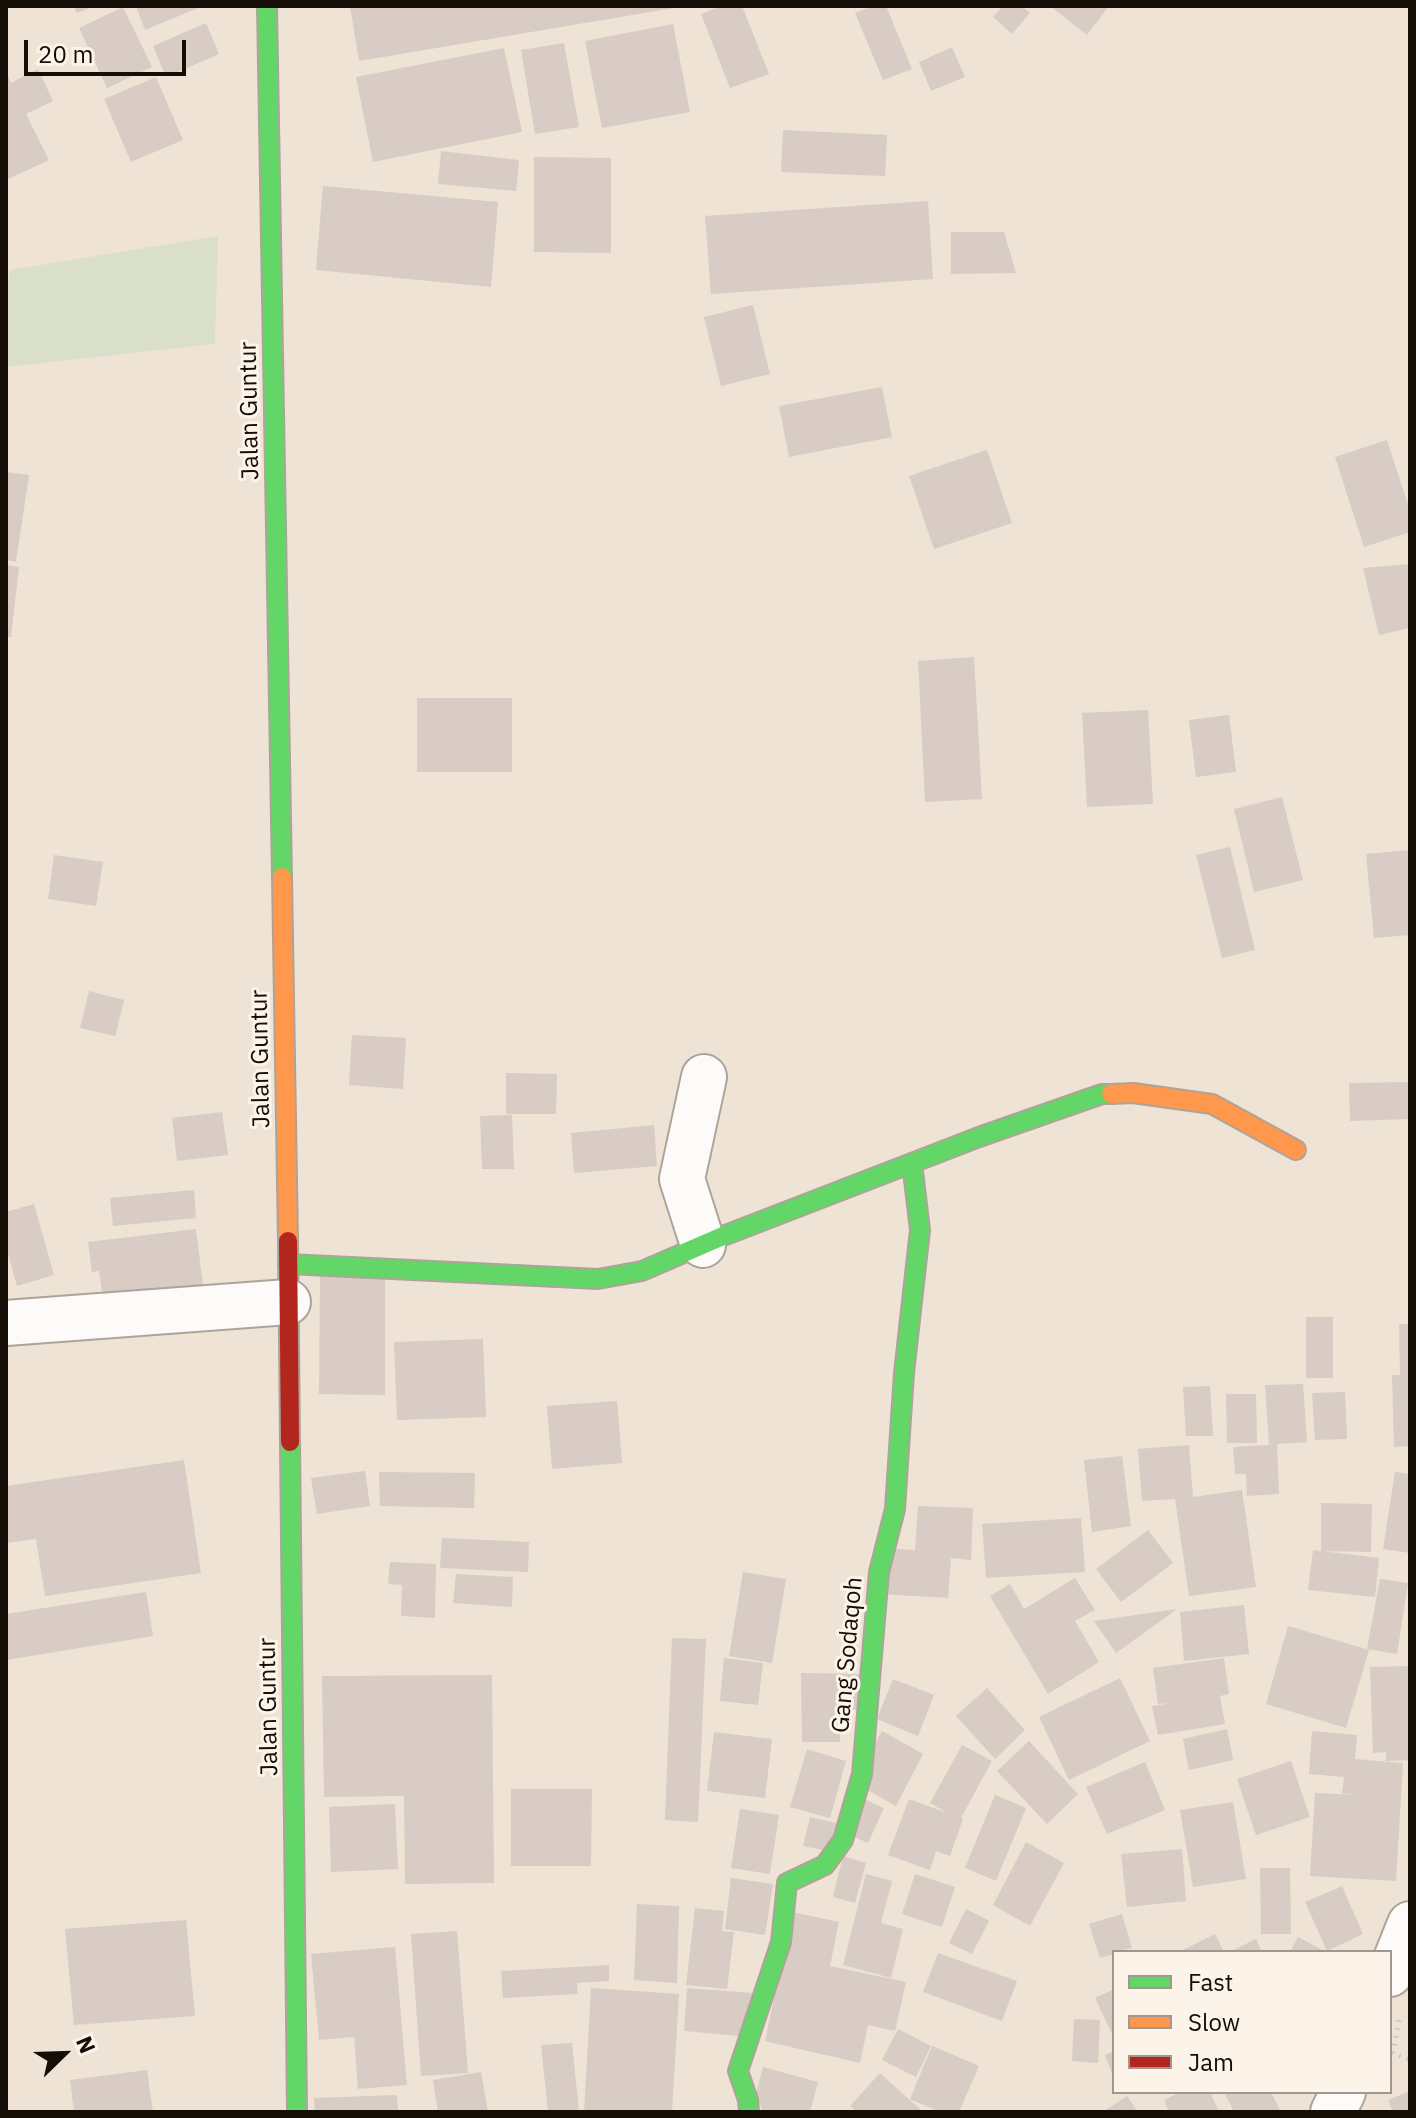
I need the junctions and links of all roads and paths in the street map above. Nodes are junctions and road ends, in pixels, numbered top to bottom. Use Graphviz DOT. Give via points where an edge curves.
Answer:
graph roads {
  1 [pos="267,6"];
  2 [pos="704,1077"];
  3 [pos="1296,1150"];
  4 [pos="912,1163"];
  5 [pos="703,1245"];
  6 [pos="288,1283"];
  7 [pos="6,1323"];
  8 [pos="1410,1924"];
  9 [pos="1392,1969"];
  10 [pos="1342,2094"];
  11 [pos="297,2112"];
  12 [pos="749,2112"];
  13 [pos="1333,2112"];
  1 -- 6 [label="street, Jalan Guntur"];
  2 -- 5 [label="street" via="682,1179"];
  3 -- 4 [label="street" via="1212,1104 1102,1094"];
  4 -- 5 [label="street"];
  4 -- 12 [label="street, Gang Sodaqoh" via="920,1230 895,1509 879,1572 862,1774 843,1840 825,1865 787,1883 781,1942 738,2071"];
  5 -- 6 [label="street" via="642,1271 598,1279"];
  6 -- 7 [label="street"];
  6 -- 11 [label="street, Jalan Guntur"];
  8 -- 9 [label="street"];
  10 -- 13 [label="street"];
}
